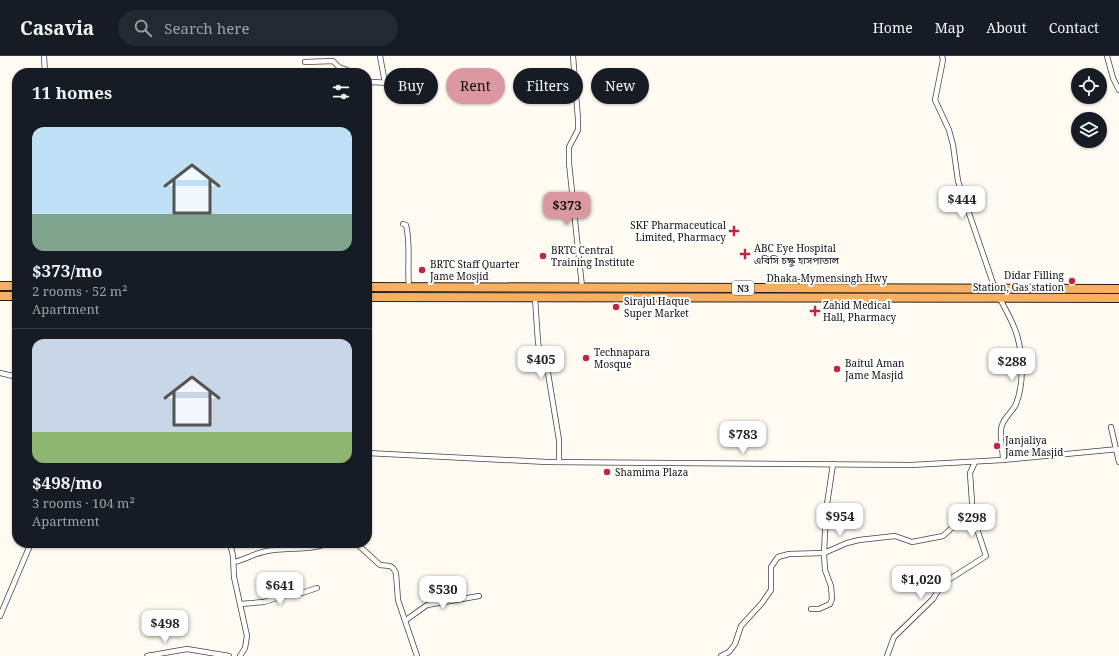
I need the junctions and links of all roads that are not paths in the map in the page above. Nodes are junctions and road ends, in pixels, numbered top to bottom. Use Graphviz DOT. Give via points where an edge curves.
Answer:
graph roads {
  1 [pos="44,56"];
  2 [pos="334,56"];
  3 [pos="380,56"];
  4 [pos="573,56"];
  5 [pos="942,56"];
  6 [pos="1107,56"];
  7 [pos="305,62"];
  8 [pos="334,62"];
  9 [pos="45,68"];
  10 [pos="342,68"];
  11 [pos="384,77"];
  12 [pos="372,82"];
  13 [pos="384,82"];
  14 [pos="1119,90"];
  15 [pos="403,224"];
  16 [pos="0,286"];
  17 [pos="12,286"];
  18 [pos="372,287"];
  19 [pos="409,287"];
  20 [pos="582,288"];
  21 [pos="995,289"];
  22 [pos="1119,289"];
  23 [pos="0,296"];
  24 [pos="12,296"];
  25 [pos="372,297"];
  26 [pos="535,298"];
  27 [pos="1000,298"];
  28 [pos="1119,298"];
  29 [pos="0,373"];
  30 [pos="12,376"];
  31 [pos="1111,427"];
  32 [pos="1118,450"];
  33 [pos="372,453"];
  34 [pos="1003,460"];
  35 [pos="559,462"];
  36 [pos="975,462"];
  37 [pos="1119,462"];
  38 [pos="833,464"];
  39 [pos="973,517"];
  40 [pos="29,548"];
  41 [pos="231,548"];
  42 [pos="308,548"];
  43 [pos="361,548"];
  44 [pos="824,553"];
  45 [pos="234,562"];
  46 [pos="317,588"];
  47 [pos="479,596"];
  48 [pos="240,604"];
  49 [pos="811,609"];
  50 [pos="0,616"];
  51 [pos="406,620"];
  52 [pos="147,656"];
  53 [pos="229,656"];
  54 [pos="240,656"];
  55 [pos="417,656"];
  56 [pos="721,656"];
  57 [pos="887,656"];
  1 -- 9 [label="street"];
  2 -- 8 [label="street"];
  3 -- 11 [label="street"];
  4 -- 20 [label="street" via="578,130 569,147 569,163"];
  5 -- 21 [label="street" via="934,100 949,130 958,181"];
  6 -- 14 [label="street"];
  7 -- 8 [label="street"];
  8 -- 10 [label="street"];
  12 -- 13 [label="street"];
  15 -- 19 [label="street" via="408,234"];
  16 -- 17 [label="highway"];
  18 -- 19 [label="highway, Dhaka-Mymensingh Hwy / N3"];
  19 -- 20 [label="highway, Dhaka-Mymensingh Hwy / N3"];
  20 -- 21 [label="highway, Dhaka-Mymensingh Hwy / N3"];
  21 -- 22 [label="highway, Dhaka-Mymensingh Hwy / N3"];
  23 -- 24 [label="highway"];
  25 -- 26 [label="highway, Dhaka-Mymensingh Hwy / N3"];
  26 -- 27 [label="highway, Dhaka-Mymensingh Hwy / N3"];
  26 -- 35 [label="street" via="538,342 548,373 559,440"];
  27 -- 28 [label="highway, Dhaka-Mymensingh Hwy / N3"];
  27 -- 34 [label="street" via="1017,336 1021,374 1015,406 1002,422"];
  29 -- 30 [label="street"];
  31 -- 32 [label="street"];
  32 -- 34 [label="street"];
  32 -- 37 [label="street"];
  33 -- 35 [label="street"];
  34 -- 36 [label="street"];
  35 -- 38 [label="street"];
  36 -- 38 [label="street" via="911,465"];
  36 -- 39 [label="street" via="970,473"];
  38 -- 44 [label="street" via="826,511"];
  39 -- 44 [label="street" via="955,525 943,536 912,542 895,536 859,540"];
  39 -- 57 [label="street" via="986,556 942,584 933,599 894,636"];
  40 -- 50 [label="street"];
  41 -- 45 [label="street"];
  42 -- 45 [label="street" via="263,552"];
  43 -- 51 [label="street" via="380,565 394,568 398,600"];
  44 -- 49 [label="street" via="832,599 830,604 819,609"];
  44 -- 56 [label="street" via="789,554 774,560 771,567 771,590 741,626 735,644 729,652"];
  45 -- 48 [label="street" via="234,577"];
  46 -- 48 [label="street" via="264,602"];
  47 -- 51 [label="street" via="427,605"];
  48 -- 54 [label="street" via="247,636 245,648"];
  51 -- 55 [label="street"];
  52 -- 53 [label="street" via="187,649"];
}
